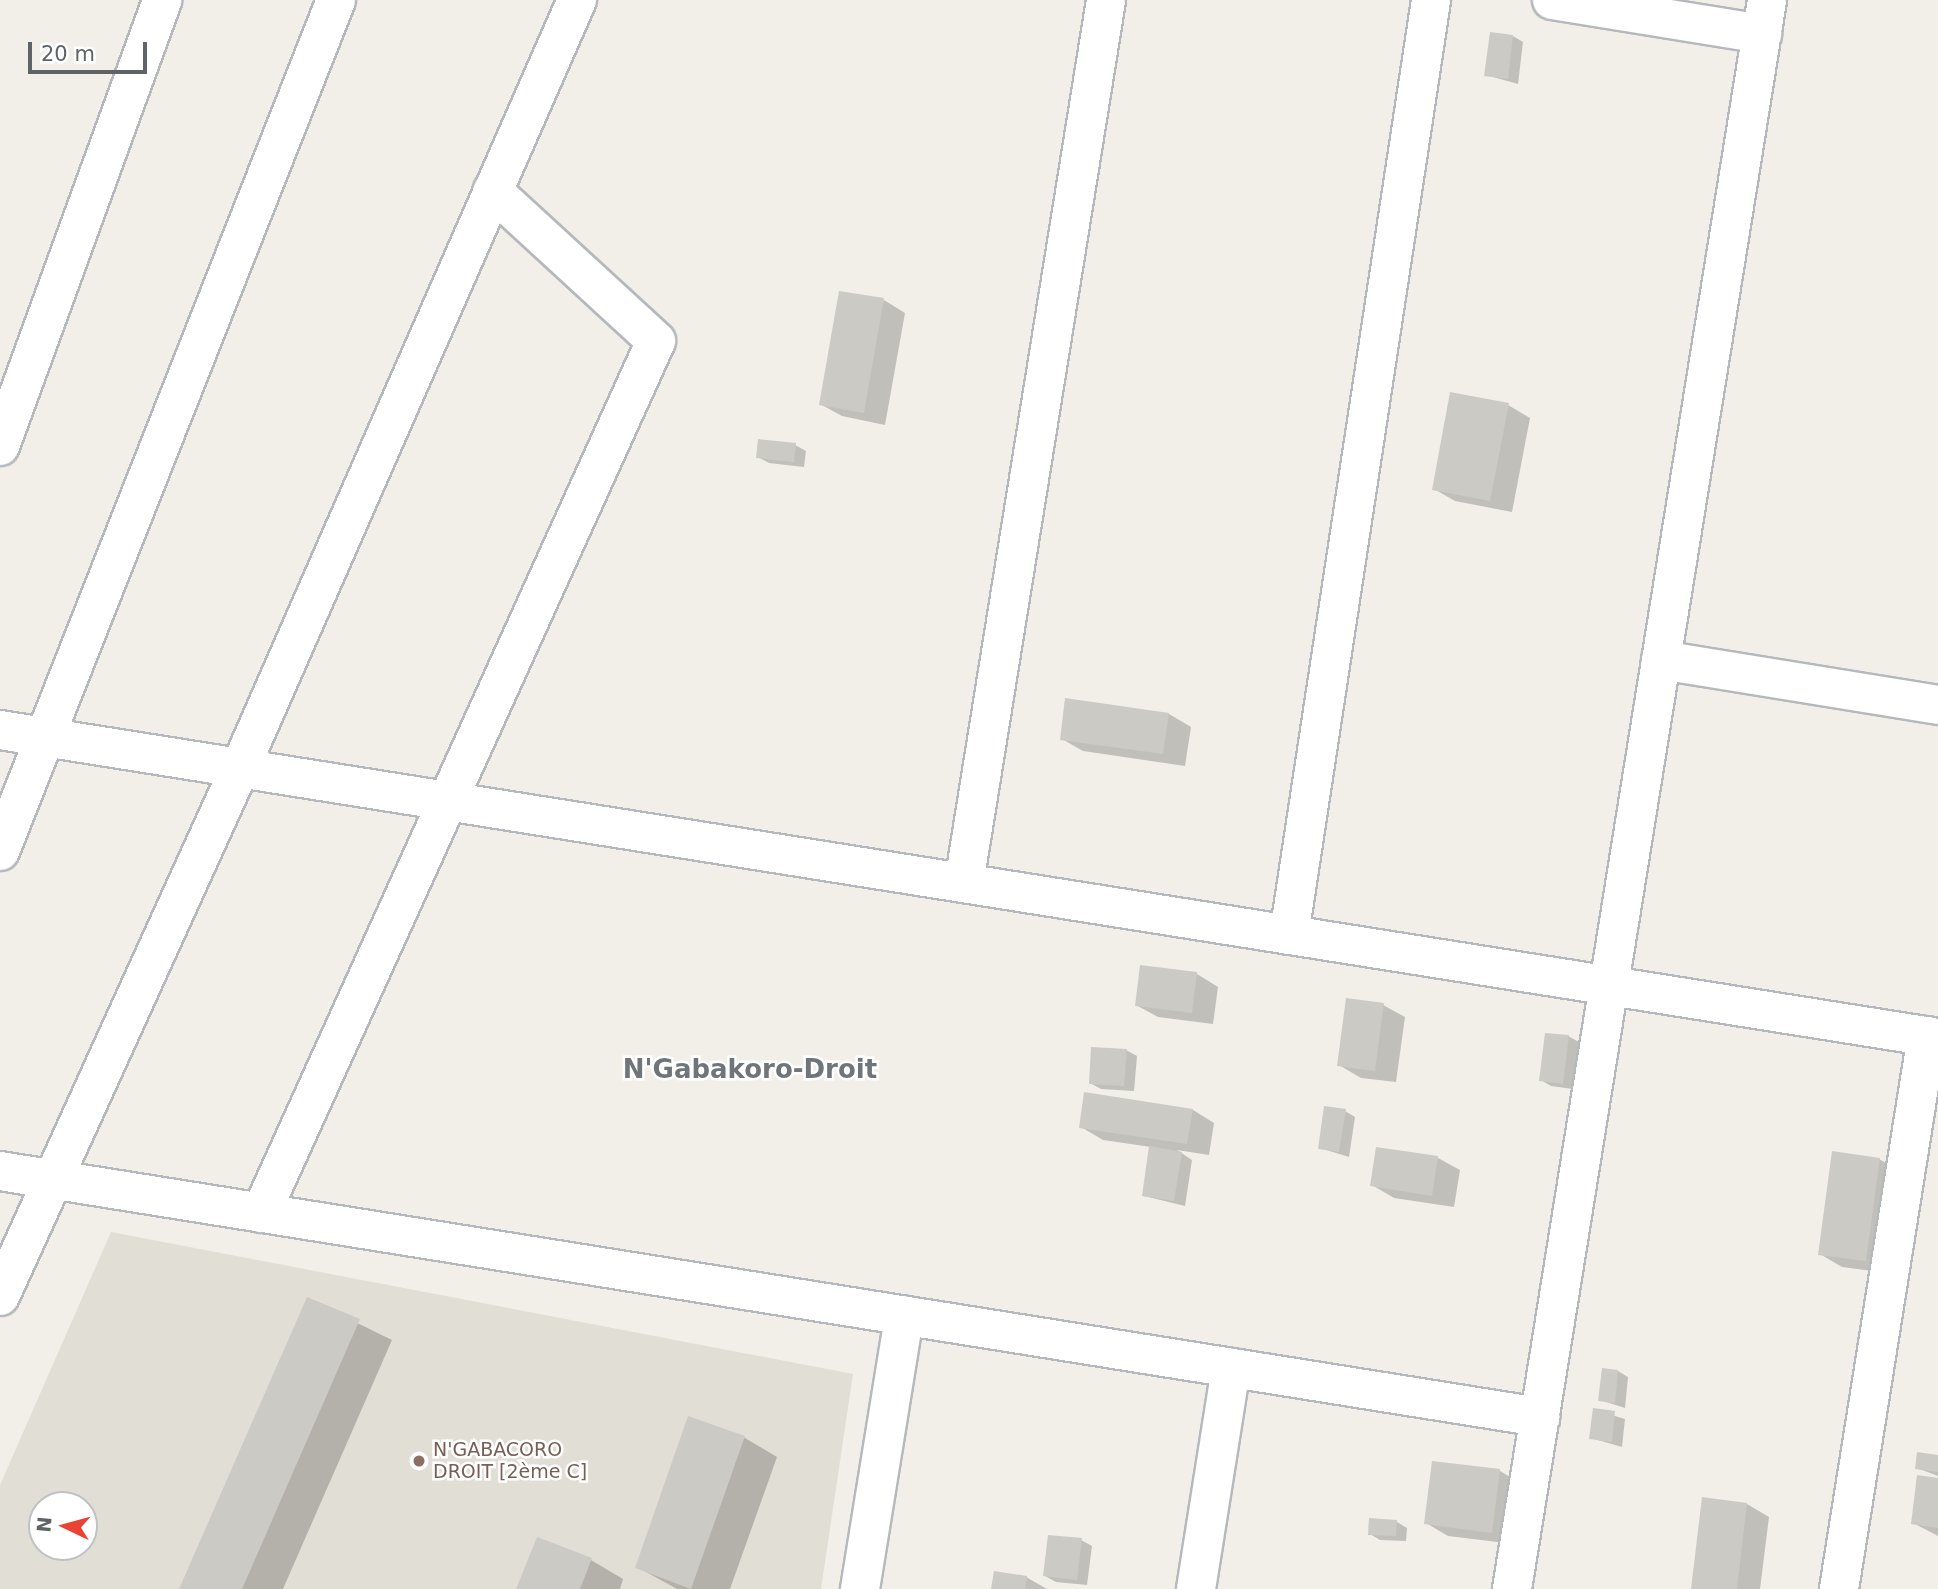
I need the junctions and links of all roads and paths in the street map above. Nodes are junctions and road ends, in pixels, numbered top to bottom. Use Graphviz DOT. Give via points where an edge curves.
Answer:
graph roads {
  1 [pos="162,0"];
  2 [pos="336,0"];
  3 [pos="577,0"];
  4 [pos="1106,0"];
  5 [pos="1431,0"];
  6 [pos="1552,0"];
  7 [pos="1765,17"];
  8 [pos="492,191"];
  9 [pos="0,446"];
  10 [pos="1661,660"];
  11 [pos="1938,705"];
  12 [pos="0,730"];
  13 [pos="45,737"];
  14 [pos="240,768"];
  15 [pos="447,801"];
  16 [pos="0,851"];
  17 [pos="964,883"];
  18 [pos="1289,935"];
  19 [pos="1609,986"];
  20 [pos="1933,1037"];
  21 [pos="0,1171"];
  22 [pos="55,1180"];
  23 [pos="261,1213"];
  24 [pos="0,1296"];
  25 [pos="904,1316"];
  26 [pos="1231,1368"];
  27 [pos="1540,1418"];
  28 [pos="860,1589"];
  29 [pos="1196,1589"];
  30 [pos="1512,1589"];
  31 [pos="1839,1589"];
  1 -- 9 [label="street"];
  2 -- 13 [label="street"];
  3 -- 8 [label="street"];
  4 -- 17 [label="street"];
  5 -- 18 [label="street"];
  6 -- 7 [label="street"];
  7 -- 10 [label="street"];
  8 -- 14 [label="street"];
  8 -- 15 [label="street" via="656,341"];
  10 -- 11 [label="street"];
  10 -- 19 [label="street"];
  12 -- 13 [label="street"];
  13 -- 14 [label="street"];
  13 -- 16 [label="street"];
  14 -- 15 [label="street"];
  14 -- 22 [label="street"];
  15 -- 17 [label="street"];
  15 -- 23 [label="street"];
  17 -- 18 [label="street"];
  18 -- 19 [label="street"];
  19 -- 20 [label="street"];
  19 -- 27 [label="street"];
  20 -- 31 [label="street"];
  21 -- 22 [label="street"];
  22 -- 23 [label="street"];
  22 -- 24 [label="street"];
  23 -- 25 [label="street"];
  25 -- 26 [label="street"];
  25 -- 28 [label="street"];
  26 -- 27 [label="street"];
  26 -- 29 [label="street"];
  27 -- 30 [label="street"];
}
